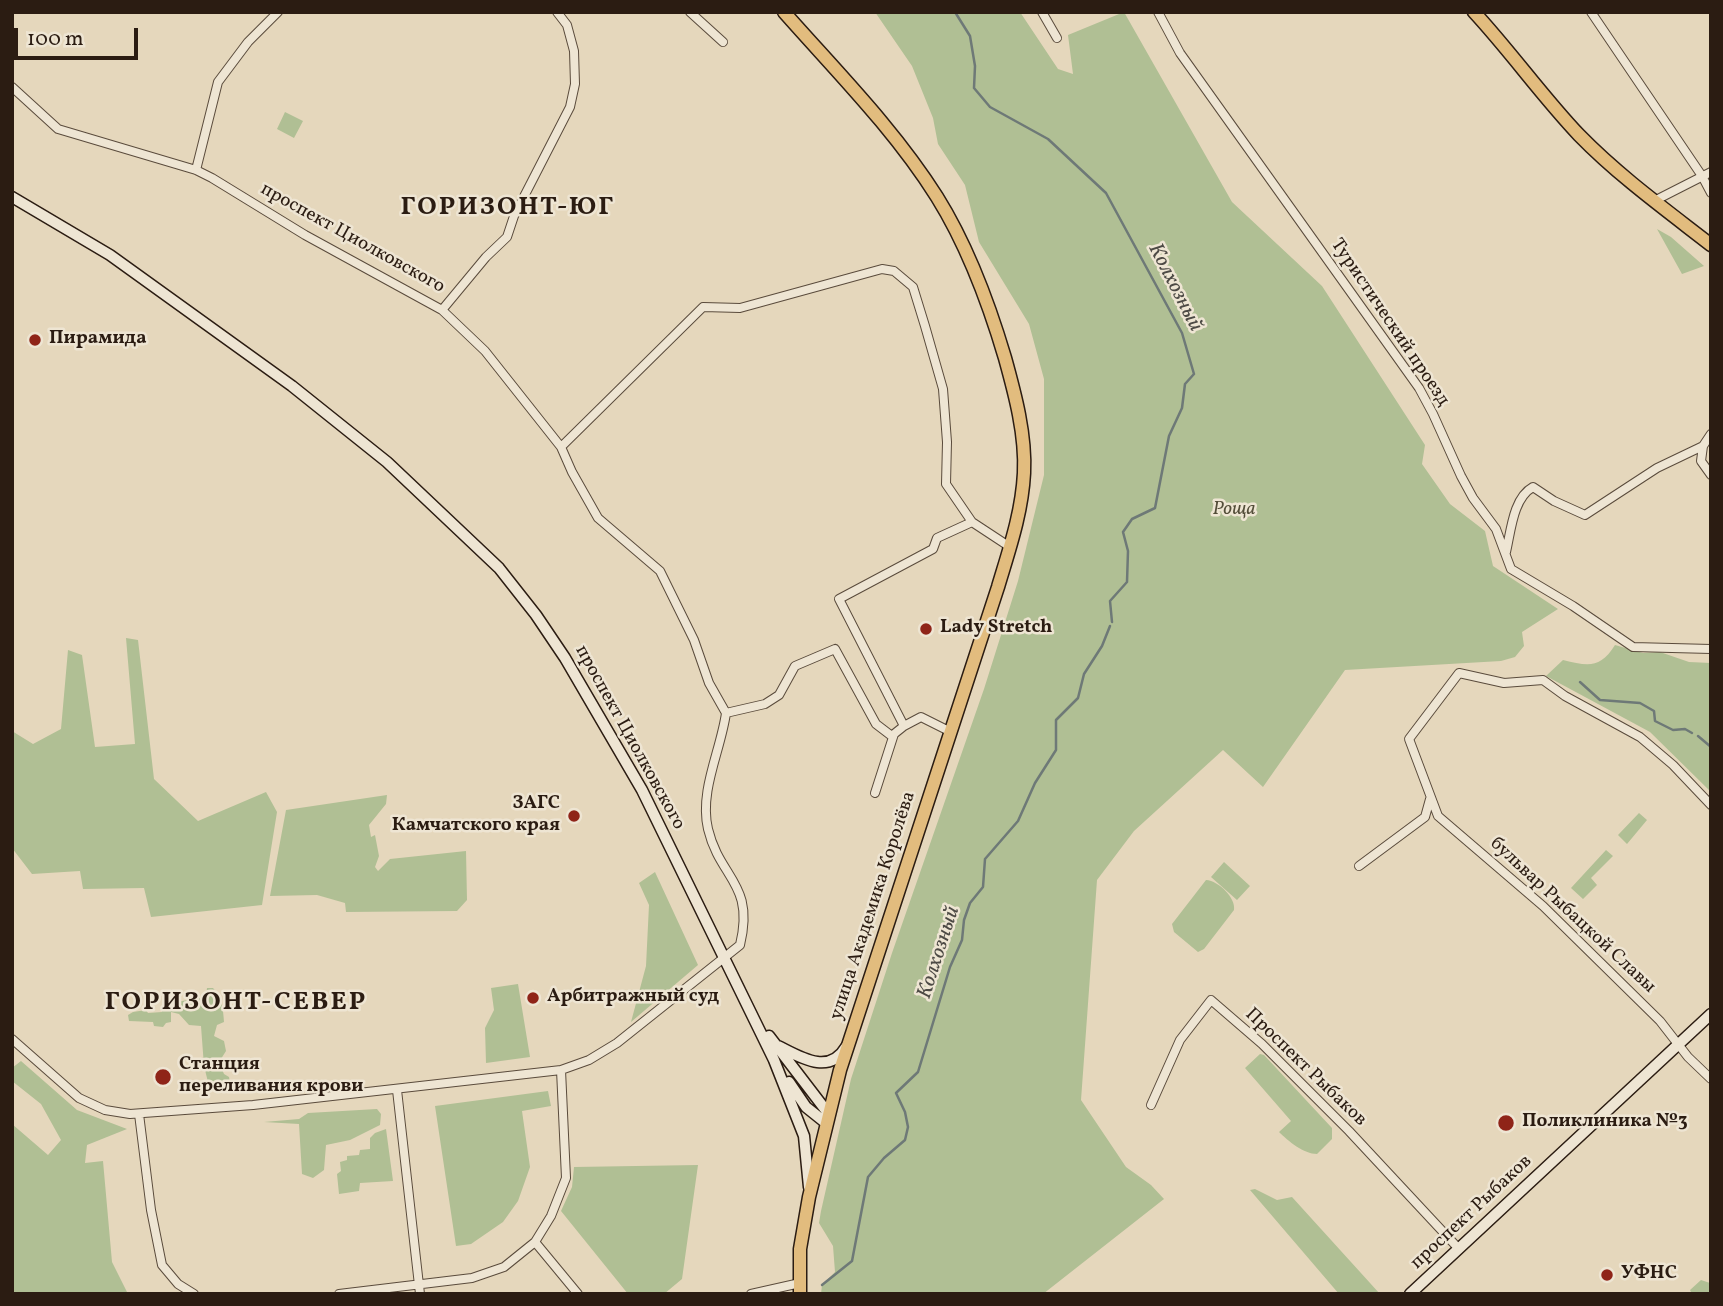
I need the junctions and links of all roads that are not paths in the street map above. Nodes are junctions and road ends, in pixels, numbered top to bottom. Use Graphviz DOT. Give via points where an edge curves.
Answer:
graph roads {
  1 [pos="278,12"];
  2 [pos="557,12"];
  3 [pos="690,12"];
  4 [pos="784,12"];
  5 [pos="1042,12"];
  6 [pos="1158,12"];
  7 [pos="1474,12"];
  8 [pos="1591,12"];
  9 [pos="1057,38"];
  10 [pos="723,42"];
  11 [pos="12,87"];
  12 [pos="196,170"];
  13 [pos="1707,174"];
  14 [pos="1711,193"];
  15 [pos="12,197"];
  16 [pos="1654,201"];
  17 [pos="1710,245"];
  18 [pos="442,310"];
  19 [pos="1711,434"];
  20 [pos="1703,446"];
  21 [pos="561,447"];
  22 [pos="1711,475"];
  23 [pos="972,522"];
  24 [pos="1010,547"];
  25 [pos="1505,553"];
  26 [pos="1711,649"];
  27 [pos="726,713"];
  28 [pos="904,726"];
  29 [pos="951,732"];
  30 [pos="893,737"];
  31 [pos="875,793"];
  32 [pos="1430,799"];
  33 [pos="1711,805"];
  34 [pos="1359,866"];
  35 [pos="723,958"];
  36 [pos="1711,1014"];
  37 [pos="757,1020"];
  38 [pos="12,1039"];
  39 [pos="849,1042"];
  40 [pos="1678,1044"];
  41 [pos="775,1045"];
  42 [pos="774,1060"];
  43 [pos="561,1070"];
  44 [pos="1711,1079"];
  45 [pos="397,1090"];
  46 [pos="1151,1105"];
  47 [pos="139,1114"];
  48 [pos="827,1118"];
  49 [pos="809,1197"];
  50 [pos="535,1242"];
  51 [pos="1459,1249"];
  52 [pos="419,1284"];
  53 [pos="800,1288"];
  54 [pos="194,1294"];
  55 [pos="339,1294"];
  56 [pos="420,1294"];
  57 [pos="578,1294"];
  58 [pos="751,1294"];
  59 [pos="1410,1294"];
  1 -- 12 [label="street" via="218,82"];
  2 -- 18 [label="street" via="567,25 574,51 575,83 567,114 507,237"];
  3 -- 10 [label="street"];
  4 -- 24 [label="main road, улица Академика Королёва" via="917,167 973,269 1000,341 1022,438 1023,488"];
  5 -- 9 [label="street"];
  6 -- 25 [label="street, Туристический проезд" via="1180,53 1419,388"];
  7 -- 16 [label="main road" via="1580,136"];
  8 -- 13 [label="street"];
  11 -- 12 [label="street, проспект Циолковского" via="58,129"];
  12 -- 18 [label="street, проспект Циолковского"];
  13 -- 14 [label="street"];
  13 -- 16 [label="street"];
  15 -- 35 [label="main road, проспект Циолковского" via="100,248 292,386 387,462 489,556 536,615 597,711 642,790"];
  16 -- 17 [label="main road"];
  18 -- 21 [label="street, проспект Циолковского" via="485,351"];
  19 -- 20 [label="street"];
  20 -- 22 [label="street" via="1701,461"];
  20 -- 25 [label="street" via="1657,468 1585,515 1533,486 1518,505"];
  21 -- 23 [label="street" via="703,307 740,308 882,269 894,271 913,288 943,389 946,484"];
  21 -- 27 [label="street, проспект Циолковского" via="598,519 660,571"];
  23 -- 24 [label="street"];
  23 -- 28 [label="street" via="937,538 933,549 839,599"];
  24 -- 29 [label="main road, улица Академика Королёва"];
  25 -- 26 [label="street, Туристический проезд" via="1511,569 1633,648"];
  27 -- 30 [label="street" via="765,704 779,695 795,666 835,649 876,724"];
  27 -- 35 [label="street, проспект Циолковского" via="706,809 716,851 740,890 744,927 740,945"];
  28 -- 29 [label="street" via="921,717"];
  28 -- 30 [label="street"];
  29 -- 39 [label="main road, улица Академика Королёва"];
  30 -- 31 [label="street"];
  32 -- 33 [label="street, бульвар Рыбацкой Славы" via="1409,739 1459,673 1504,682 1543,680 1640,737"];
  32 -- 34 [label="street" via="1425,817"];
  32 -- 40 [label="street, бульвар Рыбацкой Славы" via="1438,816 1533,897"];
  35 -- 37 [label="main road, проспект Циолковского"];
  35 -- 43 [label="street" via="617,1043"];
  36 -- 40 [label="main road, проспект Рыбаков"];
  37 -- 41 [label="main road, проспект Циолковского"];
  37 -- 42 [label="main road, проспект Циолковского"];
  38 -- 47 [label="street" via="79,1098 105,1110"];
  39 -- 41 [label="main road" via="842,1053 824,1063 807,1061"];
  39 -- 48 [label="main road, улица Академика Королёва"];
  40 -- 44 [label="street, бульвар Рыбацкой Славы"];
  40 -- 51 [label="main road, проспект Рыбаков"];
  41 -- 48 [label="main road, проспект Циолковского"];
  42 -- 48 [label="main road, проспект Циолковского" via="806,1107"];
  42 -- 49 [label="main road, проспект Циолковского" via="804,1136"];
  43 -- 45 [label="street"];
  43 -- 50 [label="street" via="566,1178"];
  45 -- 47 [label="street"];
  45 -- 52 [label="street"];
  46 -- 51 [label="street, Проспект Рыбаков" via="1180,1040 1211,1000 1291,1073"];
  47 -- 54 [label="street" via="162,1265"];
  48 -- 49 [label="main road, улица Академика Королёва"];
  49 -- 53 [label="main road, улица Академика Королёва" via="800,1249"];
  50 -- 52 [label="street" via="504,1267 472,1278"];
  50 -- 57 [label="street"];
  51 -- 59 [label="main road, проспект Рыбаков"];
  52 -- 55 [label="street"];
  52 -- 56 [label="street"];
  53 -- 58 [label="street, улица Академика Королёва"];
}
